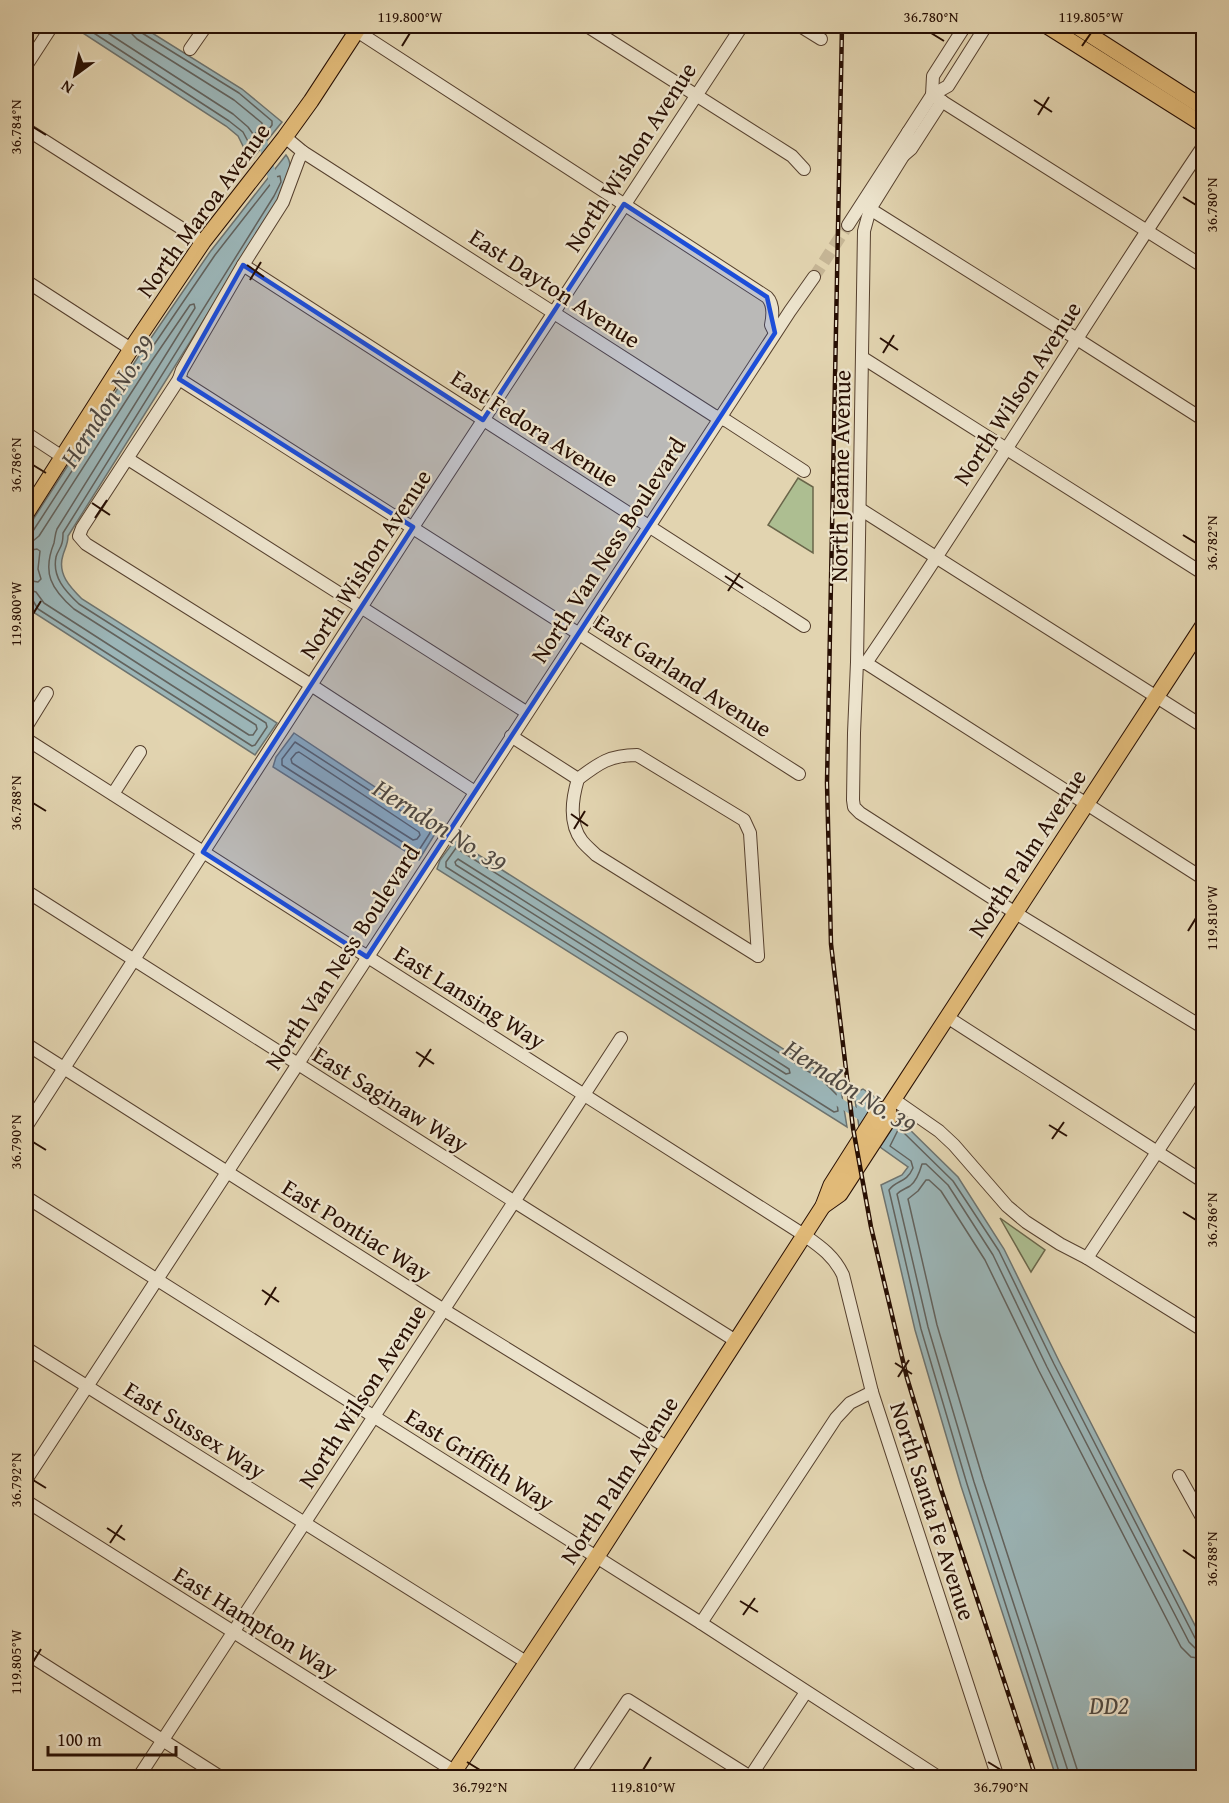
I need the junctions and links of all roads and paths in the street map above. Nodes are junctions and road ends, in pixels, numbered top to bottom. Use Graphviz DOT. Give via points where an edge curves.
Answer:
graph roads {
  1 [pos="52,26"];
  2 [pos="206,26"];
  3 [pos="587,26"];
  4 [pos="742,26"];
  5 [pos="800,26"];
  6 [pos="965,26"];
  7 [pos="986,26"];
  8 [pos="1047,26"];
  9 [pos="1076,26"];
  10 [pos="355,27"];
  11 [pos="820,39"];
  12 [pos="190,49"];
  13 [pos="26,66"];
  14 [pos="696,95"];
  15 [pos="937,98"];
  16 [pos="1203,108"];
  17 [pos="1203,125"];
  18 [pos="26,129"];
  19 [pos="908,132"];
  20 [pos="285,136"];
  21 [pos="1203,145"];
  22 [pos="303,152"];
  23 [pos="903,156"];
  24 [pos="804,169"];
  25 [pos="624,204"];
  26 [pos="870,209"];
  27 [pos="848,225"];
  28 [pos="1147,231"];
  29 [pos="202,242"];
  30 [pos="243,265"];
  31 [pos="1203,267"];
  32 [pos="814,277"];
  33 [pos="26,281"];
  34 [pos="554,312"];
  35 [pos="775,333"];
  36 [pos="1077,339"];
  37 [pos="131,349"];
  38 [pos="863,357"];
  39 [pos="179,379"];
  40 [pos="720,418"];
  41 [pos="483,420"];
  42 [pos="1203,420"];
  43 [pos="26,433"];
  44 [pos="1007,448"];
  45 [pos="62,456"];
  46 [pos="128,459"];
  47 [pos="804,471"];
  48 [pos="860,509"];
  49 [pos="26,514"];
  50 [pos="648,526"];
  51 [pos="413,527"];
  52 [pos="936,557"];
  53 [pos="1203,574"];
  54 [pos="362,607"];
  55 [pos="1203,624"];
  56 [pos="804,626"];
  57 [pos="579,633"];
  58 [pos="862,663"];
  59 [pos="311,685"];
  60 [pos="47,693"];
  61 [pos="1156,697"];
  62 [pos="526,712"];
  63 [pos="26,727"];
  64 [pos="1203,727"];
  65 [pos="511,736"];
  66 [pos="26,739"];
  67 [pos="140,752"];
  68 [pos="799,774"];
  69 [pos="578,779"];
  70 [pos="475,792"];
  71 [pos="113,794"];
  72 [pos="1086,805"];
  73 [pos="203,852"];
  74 [pos="1203,879"];
  75 [pos="26,891"];
  76 [pos="1014,912"];
  77 [pos="367,957"];
  78 [pos="132,959"];
  79 [pos="947,1017"];
  80 [pos="1203,1028"];
  81 [pos="621,1038"];
  82 [pos="26,1044"];
  83 [pos="297,1064"];
  84 [pos="63,1068"];
  85 [pos="1203,1081"];
  86 [pos="585,1095"];
  87 [pos="887,1109"];
  88 [pos="26,1127"];
  89 [pos="1157,1152"];
  90 [pos="226,1172"];
  91 [pos="1203,1182"];
  92 [pos="26,1197"];
  93 [pos="515,1202"];
  94 [pos="804,1235"];
  95 [pos="1087,1258"];
  96 [pos="156,1280"];
  97 [pos="444,1310"];
  98 [pos="1203,1331"];
  99 [pos="735,1341"];
  100 [pos="26,1348"];
  101 [pos="86,1386"];
  102 [pos="872,1392"];
  103 [pos="374,1416"];
  104 [pos="668,1448"];
  105 [pos="1179,1476"];
  106 [pos="26,1480"];
  107 [pos="26,1501"];
  108 [pos="1203,1521"];
  109 [pos="303,1524"];
  110 [pos="596,1558"];
  111 [pos="701,1623"];
  112 [pos="233,1632"];
  113 [pos="26,1653"];
  114 [pos="526,1662"];
  115 [pos="806,1692"];
  116 [pos="163,1740"];
  117 [pos="457,1775"];
  118 [pos="751,1777"];
  119 [pos="138,1778"];
  120 [pos="222,1778"];
  121 [pos="576,1778"];
  122 [pos="940,1778"];
  123 [pos="998,1778"];
  1 -- 13 [label="street"];
  2 -- 12 [label="street"];
  3 -- 14 [label="street"];
  4 -- 14 [label="street, North Wishon Avenue"];
  5 -- 11 [label="street"];
  6 -- 15 [label="street" via="933,76"];
  7 -- 15 [label="street"];
  8 -- 17 [label="main road"];
  9 -- 16 [label="main road"];
  10 -- 20 [label="main road, North Maroa Avenue"];
  10 -- 25 [label="street"];
  14 -- 24 [label="street" via="792,156"];
  14 -- 25 [label="street, North Wishon Avenue"];
  15 -- 19 [label="street"];
  15 -- 23 [label="street, North Jeanne Avenue" via="911,149"];
  15 -- 28 [label="street"];
  18 -- 29 [label="street"];
  19 -- 23 [label="street, North Jeanne Avenue"];
  19 -- 27 [label="street"];
  20 -- 22 [label="street, East Dayton Avenue"];
  20 -- 29 [label="main road, North Maroa Avenue"];
  21 -- 28 [label="street, North Wilson Avenue"];
  22 -- 30 [label="street" via="283,202"];
  22 -- 34 [label="street, East Dayton Avenue"];
  23 -- 26 [label="street, North Jeanne Avenue"];
  25 -- 34 [label="street, North Wishon Avenue"];
  25 -- 35 [label="street" via="767,297"];
  26 -- 36 [label="street"];
  26 -- 38 [label="street, North Jeanne Avenue" via="864,231"];
  28 -- 31 [label="street"];
  28 -- 36 [label="street, North Wilson Avenue"];
  29 -- 37 [label="main road, North Maroa Avenue"];
  30 -- 39 [label="street"];
  30 -- 41 [label="street, East Fedora Avenue"];
  32 -- 35 [label="street, North Van Ness Boulevard"];
  33 -- 37 [label="street"];
  34 -- 40 [label="street, East Dayton Avenue"];
  34 -- 41 [label="street, North Wishon Avenue"];
  35 -- 40 [label="street, North Van Ness Boulevard"];
  36 -- 42 [label="street"];
  36 -- 44 [label="street, North Wilson Avenue"];
  37 -- 45 [label="main road, North Maroa Avenue"];
  38 -- 44 [label="street"];
  38 -- 48 [label="street, North Jeanne Avenue"];
  39 -- 46 [label="street"];
  39 -- 51 [label="street, East Garland Avenue"];
  40 -- 47 [label="street, East Dayton Avenue"];
  40 -- 50 [label="street, North Van Ness Boulevard"];
  41 -- 50 [label="street, East Fedora Avenue"];
  41 -- 51 [label="street, North Wishon Avenue"];
  43 -- 45 [label="street"];
  44 -- 52 [label="street, North Wilson Avenue"];
  44 -- 53 [label="street"];
  45 -- 49 [label="main road, North Maroa Avenue"];
  46 -- 54 [label="street"];
  46 -- 59 [label="street" via="79,536"];
  48 -- 52 [label="street"];
  48 -- 58 [label="street, North Jeanne Avenue"];
  50 -- 56 [label="street, East Fedora Avenue"];
  50 -- 57 [label="street, North Van Ness Boulevard"];
  51 -- 54 [label="street, North Wishon Avenue"];
  51 -- 57 [label="street, East Garland Avenue"];
  52 -- 58 [label="street, North Wilson Avenue"];
  52 -- 61 [label="street"];
  54 -- 59 [label="street, North Wishon Avenue"];
  54 -- 62 [label="street"];
  55 -- 61 [label="main road, North Palm Avenue"];
  57 -- 62 [label="street, North Van Ness Boulevard"];
  57 -- 68 [label="street, East Garland Avenue"];
  58 -- 72 [label="street"];
  58 -- 76 [label="street, North Jeanne Avenue" via="854,733 854,807"];
  59 -- 70 [label="street"];
  59 -- 73 [label="street, North Wishon Avenue"];
  60 -- 63 [label="street"];
  61 -- 64 [label="street"];
  61 -- 72 [label="main road, North Palm Avenue"];
  62 -- 65 [label="street, North Van Ness Boulevard"];
  65 -- 69 [label="street"];
  65 -- 70 [label="street, North Van Ness Boulevard"];
  66 -- 71 [label="street, East Lansing Way"];
  67 -- 71 [label="street"];
  69 -- 69 [label="street" via="573,818 580,840 596,855 758,956 750,833 744,820 637,755 605,759"];
  70 -- 77 [label="street, North Van Ness Boulevard"];
  71 -- 73 [label="street, East Lansing Way"];
  72 -- 74 [label="street"];
  72 -- 76 [label="main road, North Palm Avenue"];
  73 -- 77 [label="street, East Lansing Way"];
  73 -- 78 [label="street, North Wishon Avenue"];
  75 -- 78 [label="street, East Saginaw Way"];
  76 -- 79 [label="main road, North Palm Avenue"];
  76 -- 80 [label="street"];
  77 -- 83 [label="street, North Van Ness Boulevard"];
  77 -- 86 [label="street, East Lansing Way"];
  78 -- 83 [label="street, East Saginaw Way"];
  78 -- 84 [label="street, North Wishon Avenue"];
  79 -- 87 [label="main road, North Palm Avenue"];
  79 -- 89 [label="street"];
  81 -- 86 [label="street, North Wilson Avenue"];
  82 -- 84 [label="street, East Pontiac Way"];
  83 -- 90 [label="street, North Van Ness Boulevard"];
  83 -- 93 [label="street, East Saginaw Way"];
  84 -- 88 [label="street, North Wishon Avenue"];
  84 -- 90 [label="street, East Pontiac Way"];
  85 -- 89 [label="street"];
  86 -- 93 [label="street, North Wilson Avenue"];
  86 -- 94 [label="street, East Lansing Way"];
  87 -- 94 [label="main road, North Palm Avenue" via="840,1194 823,1206"];
  87 -- 95 [label="street" via="939,1131 1007,1206 1026,1222"];
  89 -- 91 [label="street"];
  89 -- 95 [label="street"];
  90 -- 96 [label="street, North Van Ness Boulevard"];
  90 -- 97 [label="street, East Pontiac Way"];
  92 -- 96 [label="street, East Griffith Way"];
  93 -- 97 [label="street, North Wilson Avenue"];
  93 -- 99 [label="street, East Saginaw Way"];
  94 -- 99 [label="main road, North Palm Avenue"];
  94 -- 102 [label="street, North Santa Fe Avenue" via="837,1262 843,1275"];
  95 -- 98 [label="street"];
  96 -- 101 [label="street, North Van Ness Boulevard"];
  96 -- 103 [label="street, East Griffith Way"];
  97 -- 103 [label="street, North Wilson Avenue"];
  97 -- 104 [label="street, East Pontiac Way"];
  99 -- 104 [label="main road, North Palm Avenue"];
  100 -- 101 [label="street, East Sussex Way"];
  101 -- 106 [label="street, North Van Ness Boulevard"];
  101 -- 109 [label="street, East Sussex Way"];
  102 -- 111 [label="street" via="850,1403 836,1418"];
  102 -- 123 [label="street, North Santa Fe Avenue"];
  103 -- 109 [label="street, North Wilson Avenue"];
  103 -- 110 [label="street, East Griffith Way"];
  104 -- 110 [label="main road, North Palm Avenue"];
  105 -- 108 [label="street"];
  107 -- 112 [label="street, East Hampton Way"];
  109 -- 112 [label="street, North Wilson Avenue"];
  109 -- 114 [label="street, East Sussex Way"];
  110 -- 111 [label="street, East Griffith Way"];
  110 -- 114 [label="main road, North Palm Avenue"];
  111 -- 115 [label="street, East Griffith Way"];
  112 -- 116 [label="street, North Wilson Avenue"];
  112 -- 117 [label="street, East Hampton Way"];
  113 -- 116 [label="street"];
  114 -- 117 [label="main road, North Palm Avenue"];
  115 -- 118 [label="street"];
  115 -- 122 [label="street, East Griffith Way"];
  116 -- 119 [label="street, North Wilson Avenue"];
  116 -- 120 [label="street"];
  118 -- 121 [label="street" via="628,1700"];
}
